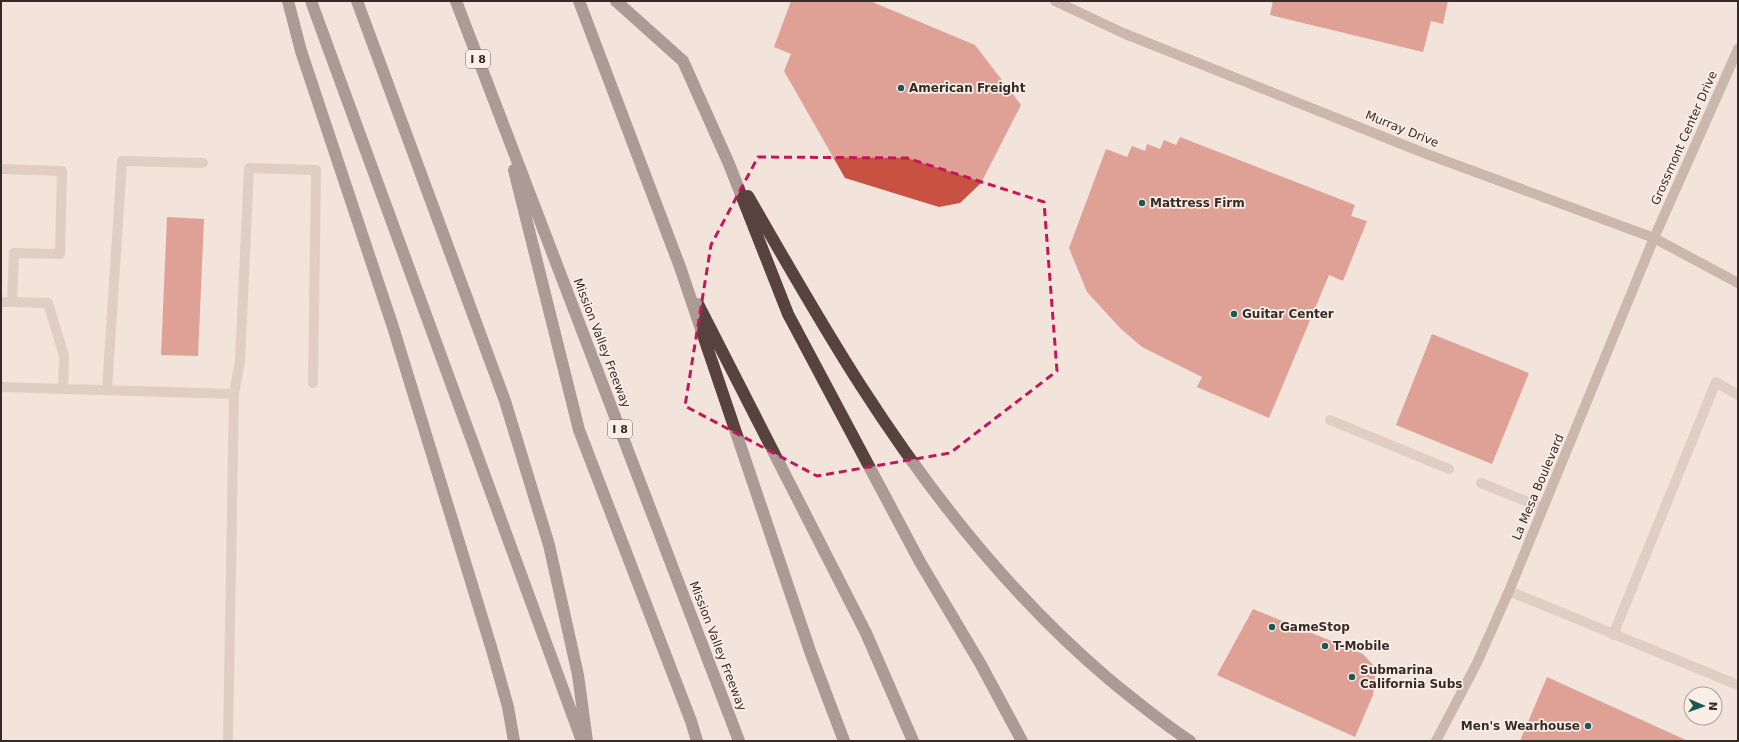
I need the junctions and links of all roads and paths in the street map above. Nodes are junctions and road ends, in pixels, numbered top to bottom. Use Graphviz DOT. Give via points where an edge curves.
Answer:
graph roads {
  1 [pos="288,1"];
  2 [pos="311,1"];
  3 [pos="357,1"];
  4 [pos="456,1"];
  5 [pos="579,1"];
  6 [pos="616,1"];
  7 [pos="1055,1"];
  8 [pos="1738,48"];
  9 [pos="500,116"];
  10 [pos="203,163"];
  11 [pos="729,164"];
  12 [pos="1,169"];
  13 [pos="1654,238"];
  14 [pos="680,267"];
  15 [pos="1738,283"];
  16 [pos="1,302"];
  17 [pos="12,302"];
  18 [pos="313,383"];
  19 [pos="1,387"];
  20 [pos="63,389"];
  21 [pos="107,390"];
  22 [pos="234,394"];
  23 [pos="1738,395"];
  24 [pos="1330,420"];
  25 [pos="1449,470"];
  26 [pos="1481,483"];
  27 [pos="1543,508"];
  28 [pos="1509,591"];
  29 [pos="1613,635"];
  30 [pos="1738,685"];
  31 [pos="228,741"];
  32 [pos="514,741"];
  33 [pos="582,741"];
  34 [pos="587,741"];
  35 [pos="696,741"];
  36 [pos="739,741"];
  37 [pos="844,741"];
  38 [pos="912,741"];
  39 [pos="1022,741"];
  40 [pos="1190,741"];
  41 [pos="1436,741"];
  1 -- 32 [label="highway" via="301,51 393,327 492,650 508,707"];
  2 -- 33 [label="highway"];
  3 -- 34 [label="highway" via="505,401 549,545 578,676"];
  4 -- 9 [label="highway, Mission Valley Freeway / I 8"];
  5 -- 14 [label="highway"];
  6 -- 11 [label="highway" via="683,61"];
  7 -- 13 [label="main road, Murray Drive" via="1131,36 1424,153"];
  8 -- 13 [label="main road, Grossmont Center Drive"];
  9 -- 35 [label="highway" via="579,430 688,713"];
  9 -- 36 [label="highway, Mission Valley Freeway / I 8"];
  10 -- 21 [label="lane" via="122,161"];
  11 -- 39 [label="highway" via="788,314 920,562 980,663"];
  11 -- 40 [label="highway" via="861,386 934,492 980,551 1081,655 1141,706"];
  12 -- 17 [label="lane" via="62,171 60,254 14,253"];
  13 -- 15 [label="main road, Murray Drive"];
  13 -- 27 [label="main road, La Mesa Boulevard"];
  14 -- 37 [label="highway" via="811,654"];
  14 -- 38 [label="highway" via="866,633"];
  16 -- 17 [label="lane"];
  17 -- 20 [label="lane" via="48,303 64,356"];
  18 -- 22 [label="lane" via="316,170 249,168 240,361"];
  19 -- 20 [label="lane"];
  20 -- 21 [label="lane"];
  21 -- 22 [label="lane"];
  22 -- 31 [label="lane"];
  23 -- 29 [label="lane" via="1716,382"];
  24 -- 25 [label="lane"];
  26 -- 27 [label="lane"];
  27 -- 28 [label="main road, La Mesa Boulevard"];
  28 -- 29 [label="lane"];
  28 -- 41 [label="main road, La Mesa Boulevard" via="1477,663"];
  29 -- 30 [label="lane"];
}
